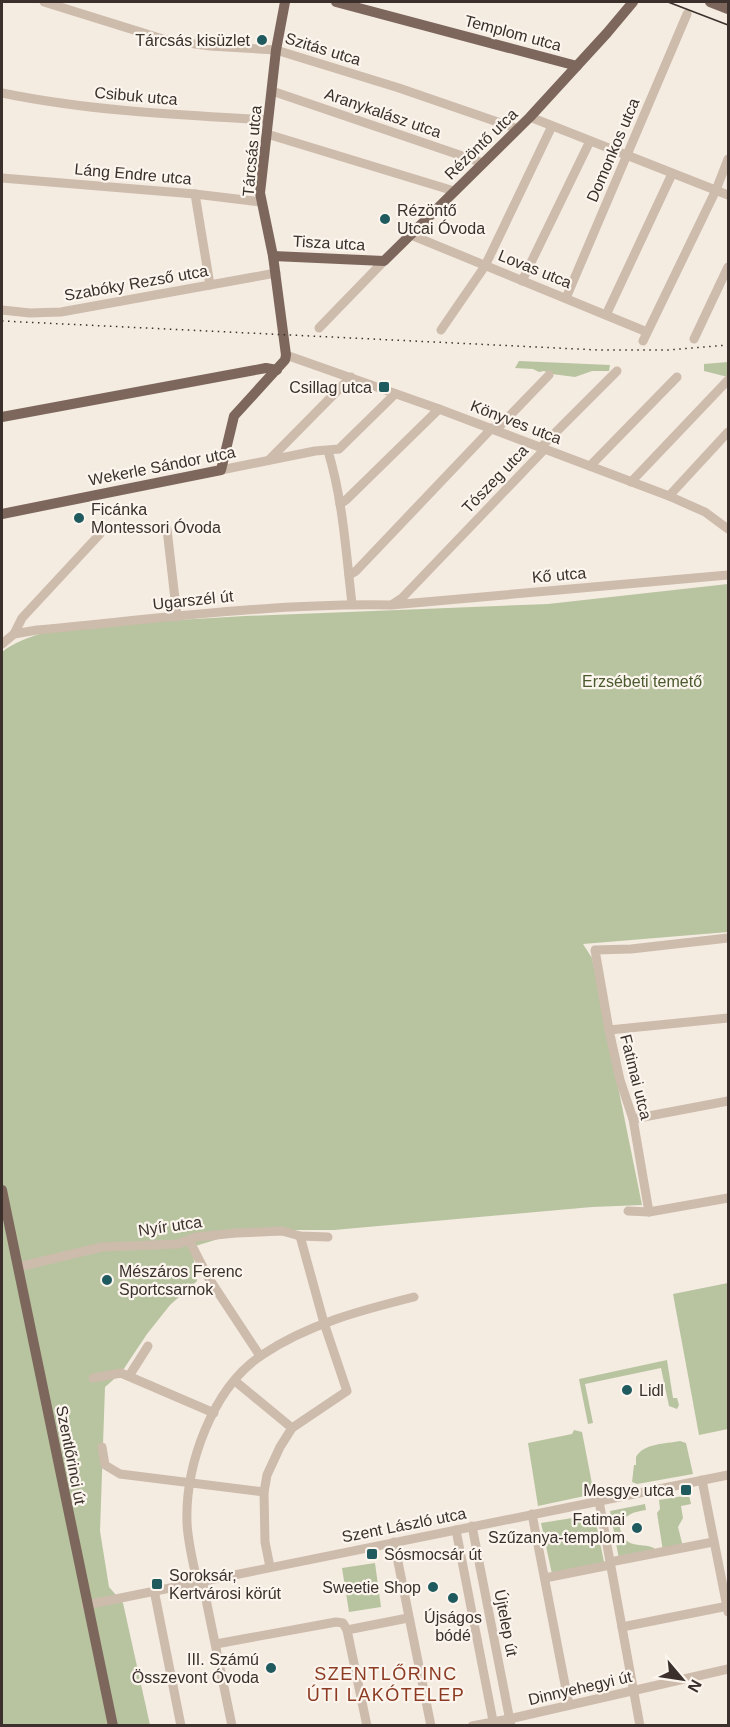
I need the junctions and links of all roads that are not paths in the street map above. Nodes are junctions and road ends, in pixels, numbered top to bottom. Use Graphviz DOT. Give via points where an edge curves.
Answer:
graph roads {
  1 [pos="44,2"];
  2 [pos="285,2"];
  3 [pos="336,2"];
  4 [pos="633,2"];
  5 [pos="710,2"];
  6 [pos="729,9"];
  7 [pos="687,14"];
  8 [pos="276,50"];
  9 [pos="577,66"];
  10 [pos="272,92"];
  11 [pos="2,93"];
  12 [pos="530,117"];
  13 [pos="268,120"];
  14 [pos="552,126"];
  15 [pos="518,129"];
  16 [pos="267,134"];
  17 [pos="590,141"];
  18 [pos="627,156"];
  19 [pos="729,159"];
  20 [pos="483,163"];
  21 [pos="672,174"];
  22 [pos="2,178"];
  23 [pos="716,190"];
  24 [pos="454,191"];
  25 [pos="195,194"];
  26 [pos="729,195"];
  27 [pos="261,202"];
  28 [pos="411,235"];
  29 [pos="273,256"];
  30 [pos="384,261"];
  31 [pos="485,266"];
  32 [pos="729,267"];
  33 [pos="276,273"];
  34 [pos="522,281"];
  35 [pos="210,285"];
  36 [pos="566,298"];
  37 [pos="2,310"];
  38 [pos="606,315"];
  39 [pos="319,327"];
  40 [pos="441,330"];
  41 [pos="647,332"];
  42 [pos="694,339"];
  43 [pos="642,341"];
  44 [pos="286,355"];
  45 [pos="277,370"];
  46 [pos="616,371"];
  47 [pos="549,375"];
  48 [pos="351,377"];
  49 [pos="677,377"];
  50 [pos="729,380"];
  51 [pos="395,393"];
  52 [pos="438,409"];
  53 [pos="2,417"];
  54 [pos="494,429"];
  55 [pos="729,432"];
  56 [pos="543,448"];
  57 [pos="328,451"];
  58 [pos="269,460"];
  59 [pos="590,466"];
  60 [pos="221,470"];
  61 [pos="631,482"];
  62 [pos="669,496"];
  63 [pos="340,504"];
  64 [pos="2,514"];
  65 [pos="728,527"];
  66 [pos="167,529"];
  67 [pos="99,534"];
  68 [pos="349,575"];
  69 [pos="729,575"];
  70 [pos="352,604"];
  71 [pos="391,605"];
  72 [pos="177,617"];
  73 [pos="14,634"];
  74 [pos="2,644"];
  75 [pos="729,938"];
  76 [pos="729,1018"];
  77 [pos="609,1030"];
  78 [pos="729,1101"];
  79 [pos="633,1119"];
  80 [pos="2,1190"];
  81 [pos="729,1198"];
  82 [pos="628,1211"];
  83 [pos="649,1212"];
  84 [pos="300,1236"];
  85 [pos="328,1237"];
  86 [pos="189,1240"];
  87 [pos="18,1267"];
  88 [pos="414,1297"];
  89 [pos="324,1323"];
  90 [pos="148,1346"];
  91 [pos="260,1356"];
  92 [pos="129,1376"];
  93 [pos="93,1377"];
  94 [pos="235,1381"];
  95 [pos="214,1413"];
  96 [pos="292,1428"];
  97 [pos="102,1447"];
  98 [pos="729,1475"];
  99 [pos="702,1480"];
  100 [pos="190,1482"];
  101 [pos="264,1492"];
  102 [pos="599,1501"];
  103 [pos="532,1514"];
  104 [pos="472,1526"];
  105 [pos="456,1530"];
  106 [pos="394,1542"];
  107 [pos="713,1542"];
  108 [pos="610,1564"];
  109 [pos="270,1567"];
  110 [pos="545,1578"];
  111 [pos="199,1581"];
  112 [pos="154,1590"];
  113 [pos="86,1605"];
  114 [pos="728,1608"];
  115 [pos="408,1618"];
  116 [pos="622,1627"];
  117 [pos="347,1630"];
  118 [pos="216,1644"];
  119 [pos="729,1669"];
  120 [pos="634,1691"];
  121 [pos="569,1705"];
  122 [pos="510,1722"];
  123 [pos="493,1724"];
  124 [pos="113,1725"];
  125 [pos="182,1725"];
  126 [pos="232,1725"];
  127 [pos="367,1725"];
  128 [pos="431,1725"];
  129 [pos="472,1725"];
  130 [pos="640,1725"];
  1 -- 8 [label="street, Szitás utca" via="166,40"];
  2 -- 8 [label="main road, Tárcsás utca"];
  3 -- 9 [label="main road, Templom utca"];
  4 -- 9 [label="main road, Rézöntő utca"];
  5 -- 6 [label="main road"];
  7 -- 18 [label="street, Domonkos utca"];
  8 -- 10 [label="main road, Tárcsás utca"];
  8 -- 15 [label="street, Szitás utca"];
  9 -- 12 [label="main road, Rézöntő utca"];
  10 -- 13 [label="main road, Tárcsás utca"];
  10 -- 20 [label="street, Aranykalász utca"];
  11 -- 13 [label="street, Csibuk utca" via="128,112"];
  12 -- 14 [label="street"];
  12 -- 15 [label="main road, Rézöntő utca"];
  13 -- 16 [label="main road, Tárcsás utca"];
  14 -- 17 [label="street"];
  14 -- 31 [label="street"];
  15 -- 20 [label="main road, Rézöntő utca"];
  16 -- 24 [label="street"];
  16 -- 27 [label="main road, Tárcsás utca"];
  17 -- 18 [label="street"];
  17 -- 34 [label="street"];
  18 -- 21 [label="street"];
  18 -- 36 [label="street, Domonkos utca"];
  19 -- 23 [label="street"];
  20 -- 24 [label="main road, Rézöntő utca"];
  21 -- 23 [label="street"];
  21 -- 38 [label="street"];
  22 -- 25 [label="street, Láng Endre utca"];
  23 -- 26 [label="street"];
  23 -- 41 [label="street"];
  24 -- 28 [label="main road, Rézöntő utca"];
  25 -- 27 [label="street, Láng Endre utca"];
  25 -- 35 [label="street"];
  27 -- 29 [label="main road, Tárcsás utca"];
  28 -- 30 [label="main road, Rézöntő utca"];
  28 -- 31 [label="street, Lovas utca"];
  29 -- 30 [label="main road, Tisza utca"];
  29 -- 33 [label="main road, Tárcsás utca"];
  30 -- 39 [label="street, Rézöntő utca"];
  31 -- 34 [label="street, Lovas utca"];
  31 -- 40 [label="street"];
  32 -- 42 [label="street"];
  33 -- 35 [label="street, Szabóky Rezső utca"];
  33 -- 44 [label="main road, Tárcsás utca"];
  34 -- 36 [label="street, Lovas utca"];
  35 -- 37 [label="street, Szabóky Rezső utca" via="61,312"];
  36 -- 38 [label="street, Lovas utca"];
  38 -- 41 [label="street, Lovas utca"];
  41 -- 43 [label="street"];
  44 -- 45 [label="main road"];
  44 -- 48 [label="street, Könyves utca"];
  45 -- 53 [label="main road" via="266,368"];
  45 -- 60 [label="main road" via="234,416"];
  46 -- 56 [label="street, Tószeg utca"];
  47 -- 54 [label="street"];
  48 -- 51 [label="street, Könyves utca"];
  48 -- 58 [label="street"];
  49 -- 59 [label="street"];
  50 -- 61 [label="street"];
  51 -- 52 [label="street, Könyves utca"];
  51 -- 57 [label="street" via="339,449"];
  52 -- 54 [label="street, Könyves utca"];
  52 -- 63 [label="street"];
  54 -- 56 [label="street, Könyves utca"];
  54 -- 68 [label="street"];
  55 -- 62 [label="street"];
  56 -- 59 [label="street, Könyves utca"];
  56 -- 71 [label="street, Tószeg utca" via="402,598"];
  57 -- 58 [label="street, Wekerle Sándor utca"];
  57 -- 63 [label="street"];
  58 -- 60 [label="street, Wekerle Sándor utca"];
  59 -- 61 [label="street, Könyves utca"];
  60 -- 64 [label="main road, Wekerle Sándor utca"];
  61 -- 62 [label="street, Könyves utca"];
  62 -- 65 [label="street, Könyves utca"];
  63 -- 68 [label="street"];
  66 -- 72 [label="street"];
  67 -- 73 [label="street" via="22,618"];
  68 -- 70 [label="street"];
  69 -- 71 [label="street, Kő utca"];
  70 -- 71 [label="street, Ugarszél út"];
  70 -- 72 [label="street, Ugarszél út"];
  72 -- 73 [label="street, Ugarszél út"];
  73 -- 74 [label="street"];
  75 -- 77 [label="street, Fatimai utca" via="595,950"];
  76 -- 77 [label="street"];
  77 -- 79 [label="street, Fatimai utca"];
  78 -- 79 [label="street"];
  79 -- 83 [label="street, Fatimai utca"];
  80 -- 87 [label="main road, Szentlőrinci út"];
  81 -- 83 [label="street"];
  82 -- 83 [label="street"];
  84 -- 85 [label="street, Nyír utca"];
  84 -- 86 [label="street, Nyír utca" via="282,1231"];
  84 -- 89 [label="street"];
  86 -- 87 [label="street, Nyír utca" via="178,1244 102,1247"];
  86 -- 91 [label="street" via="208,1277"];
  87 -- 113 [label="main road, Szentlőrinci út"];
  88 -- 89 [label="street"];
  89 -- 91 [label="street"];
  89 -- 96 [label="street" via="347,1390"];
  90 -- 92 [label="street"];
  91 -- 94 [label="street"];
  92 -- 93 [label="street" via="113,1373"];
  92 -- 95 [label="street"];
  94 -- 95 [label="street"];
  94 -- 96 [label="street"];
  95 -- 100 [label="street" via="201,1440"];
  96 -- 101 [label="street" via="267,1475"];
  97 -- 100 [label="street" via="105,1465 120,1474"];
  98 -- 99 [label="street, Szent László utca"];
  99 -- 102 [label="street, Szent László utca"];
  99 -- 107 [label="street"];
  100 -- 101 [label="street"];
  100 -- 111 [label="street" via="188,1539"];
  101 -- 109 [label="street"];
  102 -- 103 [label="street, Szent László utca"];
  102 -- 108 [label="street"];
  103 -- 104 [label="street, Szent László utca"];
  103 -- 110 [label="street"];
  104 -- 105 [label="street, Szent László utca"];
  104 -- 122 [label="street, Újtelep út"];
  105 -- 106 [label="street, Szent László utca"];
  105 -- 123 [label="street, Újtelep út"];
  106 -- 109 [label="street, Szent László utca"];
  106 -- 115 [label="street"];
  107 -- 108 [label="street"];
  107 -- 114 [label="street"];
  108 -- 110 [label="street"];
  108 -- 116 [label="street"];
  109 -- 111 [label="street, Szent László utca"];
  110 -- 121 [label="street"];
  111 -- 112 [label="street, Szent László utca"];
  111 -- 118 [label="street"];
  112 -- 113 [label="street, Szent László utca"];
  112 -- 125 [label="street"];
  113 -- 124 [label="main road, Szentlőrinci út"];
  114 -- 116 [label="street"];
  115 -- 117 [label="street"];
  115 -- 128 [label="street"];
  116 -- 120 [label="street"];
  117 -- 118 [label="street" via="343,1623 336,1622"];
  117 -- 127 [label="street"];
  118 -- 126 [label="street"];
  119 -- 120 [label="street, Dinnyehegyi út"];
  120 -- 121 [label="street, Dinnyehegyi út"];
  120 -- 130 [label="street"];
  121 -- 122 [label="street, Dinnyehegyi út"];
  122 -- 123 [label="street, Dinnyehegyi út"];
  123 -- 129 [label="street, Dinnyehegyi út"];
}
